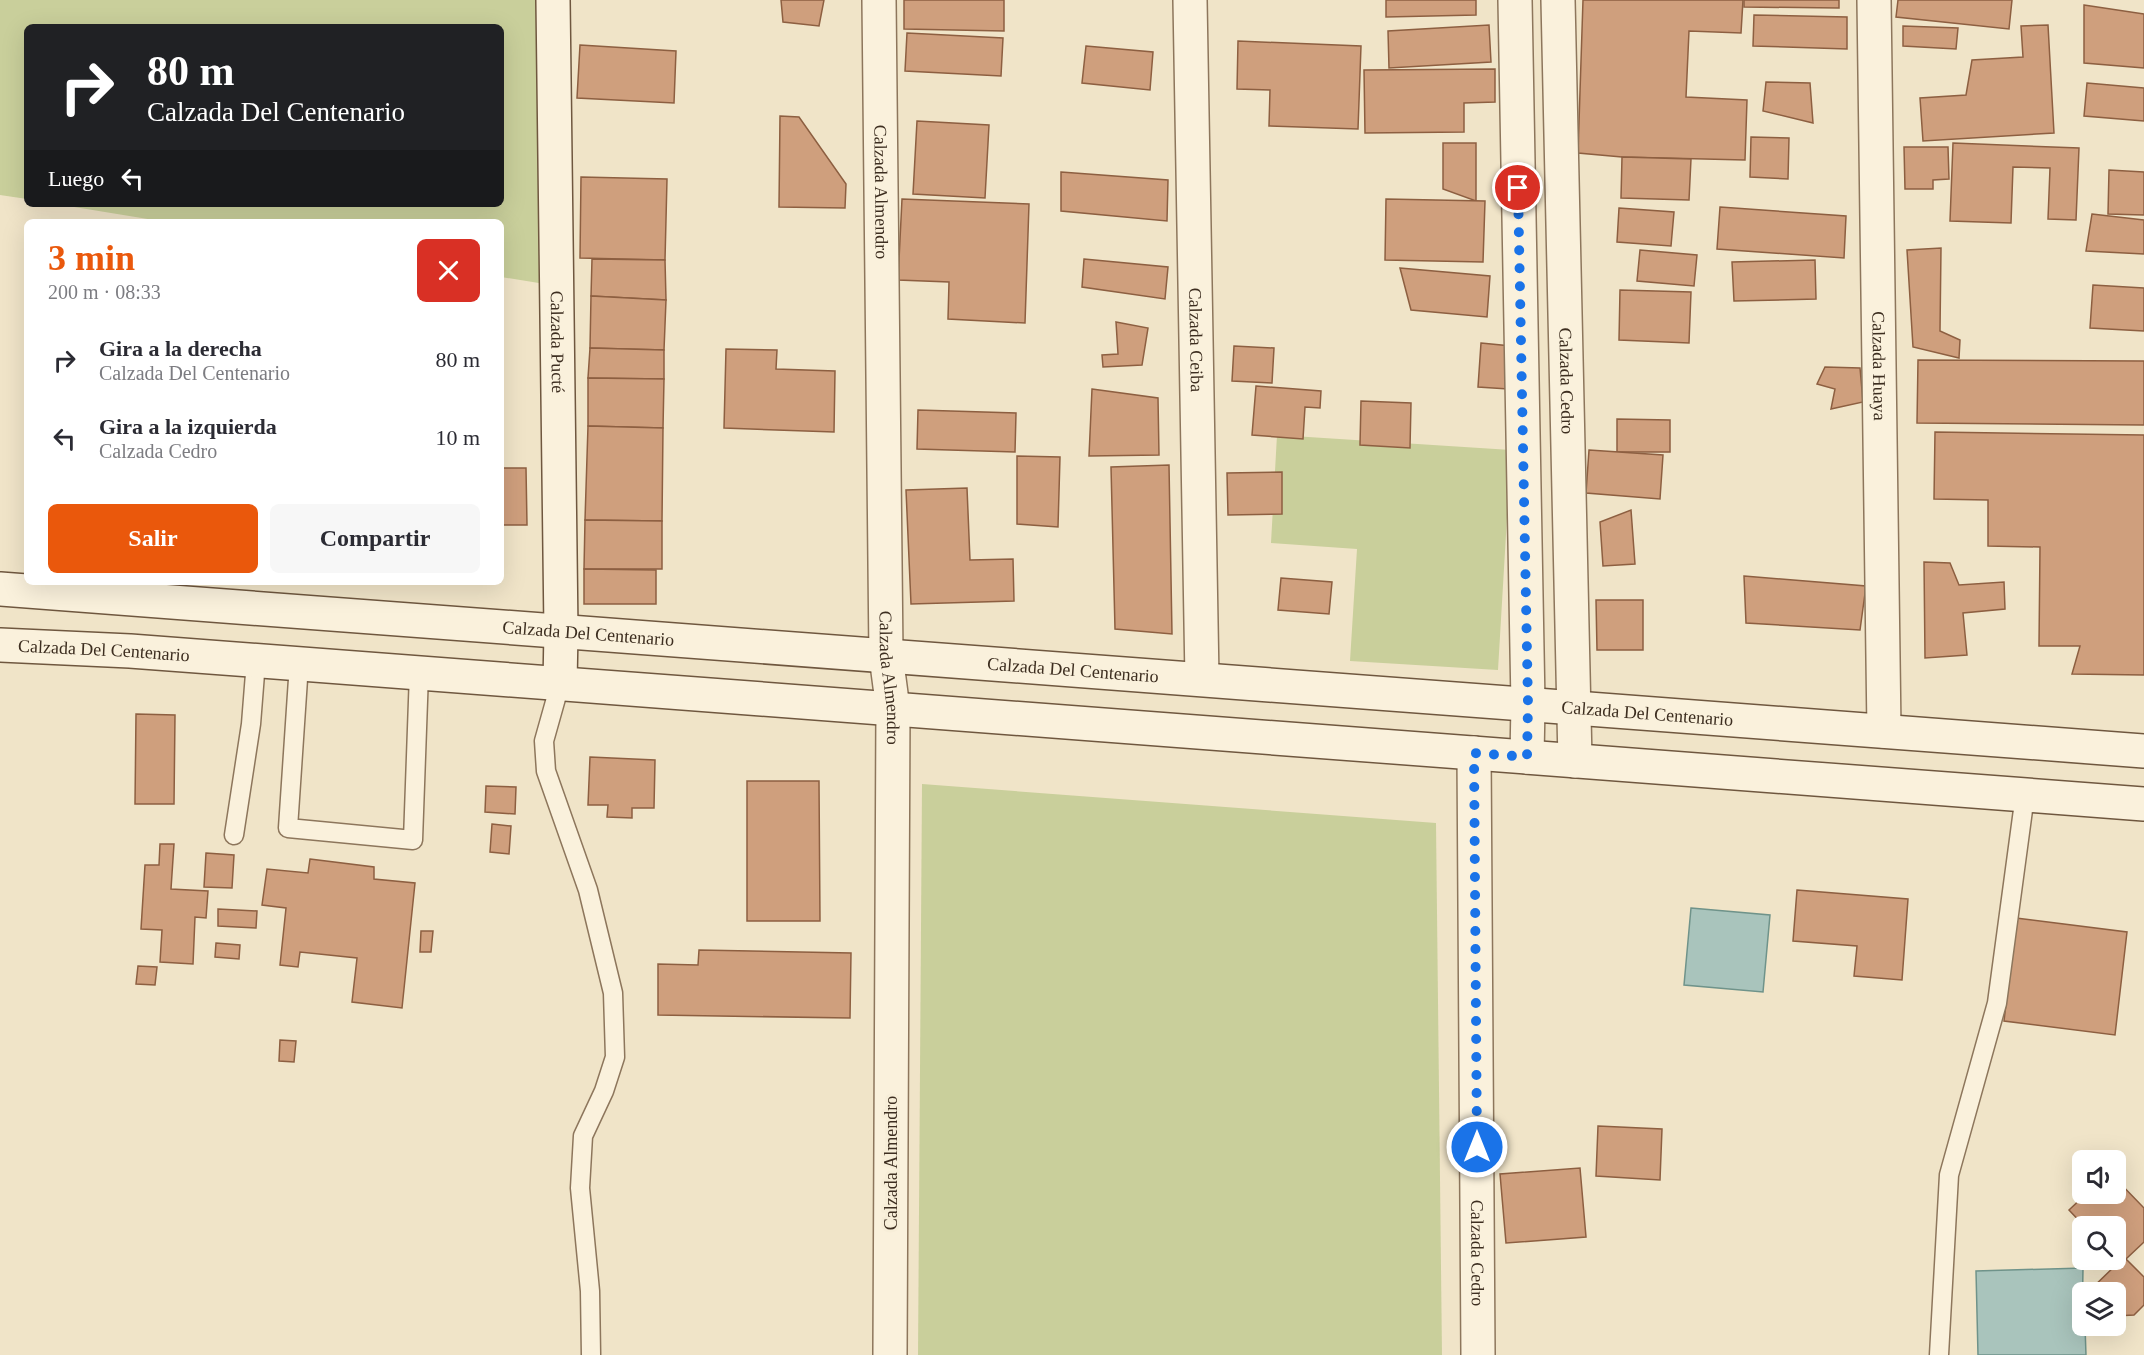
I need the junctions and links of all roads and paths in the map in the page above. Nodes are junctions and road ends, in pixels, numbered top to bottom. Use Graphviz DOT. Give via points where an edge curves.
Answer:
graph roads {
  1 [pos="553,0"];
  2 [pos="879,0"];
  3 [pos="1190,0"];
  4 [pos="1515,0"];
  5 [pos="1558,0"];
  6 [pos="1874,0"];
  7 [pos="0,589"];
  8 [pos="561,631"];
  9 [pos="0,645"];
  10 [pos="886,656"];
  11 [pos="256,661"];
  12 [pos="299,664"];
  13 [pos="419,673"];
  14 [pos="1202,679"];
  15 [pos="560,684"];
  16 [pos="1528,704"];
  17 [pos="1572,707"];
  18 [pos="893,709"];
  19 [pos="1884,731"];
  20 [pos="2144,751"];
  21 [pos="1474,753"];
  22 [pos="1527,757"];
  23 [pos="1575,761"];
  24 [pos="2025,795"];
  25 [pos="2144,804"];
  26 [pos="234,835"];
  27 [pos="591,1355"];
  28 [pos="890,1355"];
  29 [pos="1478,1355"];
  30 [pos="1938,1355"];
  1 -- 8 [label="street, Calzada Pucté"];
  2 -- 10 [label="street, Calzada Almendro"];
  3 -- 14 [label="street, Calzada Ceiba"];
  4 -- 16 [label="street"];
  5 -- 17 [label="street, Calzada Cedro"];
  6 -- 19 [label="street, Calzada Huaya"];
  7 -- 8 [label="street, Calzada Del Centenario"];
  8 -- 10 [label="street, Calzada Del Centenario"];
  8 -- 15 [label="street, Calzada Pucté"];
  9 -- 11 [label="street, Calzada Del Centenario"];
  10 -- 14 [label="street, Calzada Del Centenario"];
  10 -- 18 [label="street, Calzada Almendro"];
  11 -- 12 [label="street, Calzada Del Centenario"];
  11 -- 26 [label="lane"];
  12 -- 13 [label="street, Calzada Del Centenario"];
  12 -- 13 [label="lane" via="288,828 412,840"];
  13 -- 15 [label="street, Calzada Del Centenario"];
  14 -- 16 [label="street, Calzada Del Centenario"];
  15 -- 18 [label="street, Calzada Del Centenario"];
  15 -- 27 [label="lane" via="544,741 546,771 588,890 613,993 615,1057 583,1136 580,1188 590,1291"];
  16 -- 17 [label="street, Calzada Del Centenario"];
  16 -- 22 [label="street"];
  17 -- 19 [label="street, Calzada Del Centenario"];
  17 -- 23 [label="street, Calzada Cedro"];
  18 -- 21 [label="street, Calzada Del Centenario"];
  18 -- 28 [label="street, Calzada Almendro"];
  19 -- 20 [label="street, Calzada Del Centenario"];
  21 -- 22 [label="street, Calzada Del Centenario"];
  21 -- 29 [label="street, Calzada Cedro"];
  22 -- 23 [label="street, Calzada Del Centenario"];
  23 -- 24 [label="street, Calzada Del Centenario"];
  24 -- 25 [label="street, Calzada Del Centenario"];
  24 -- 30 [label="lane" via="1997,1003 1949,1175"];
}
